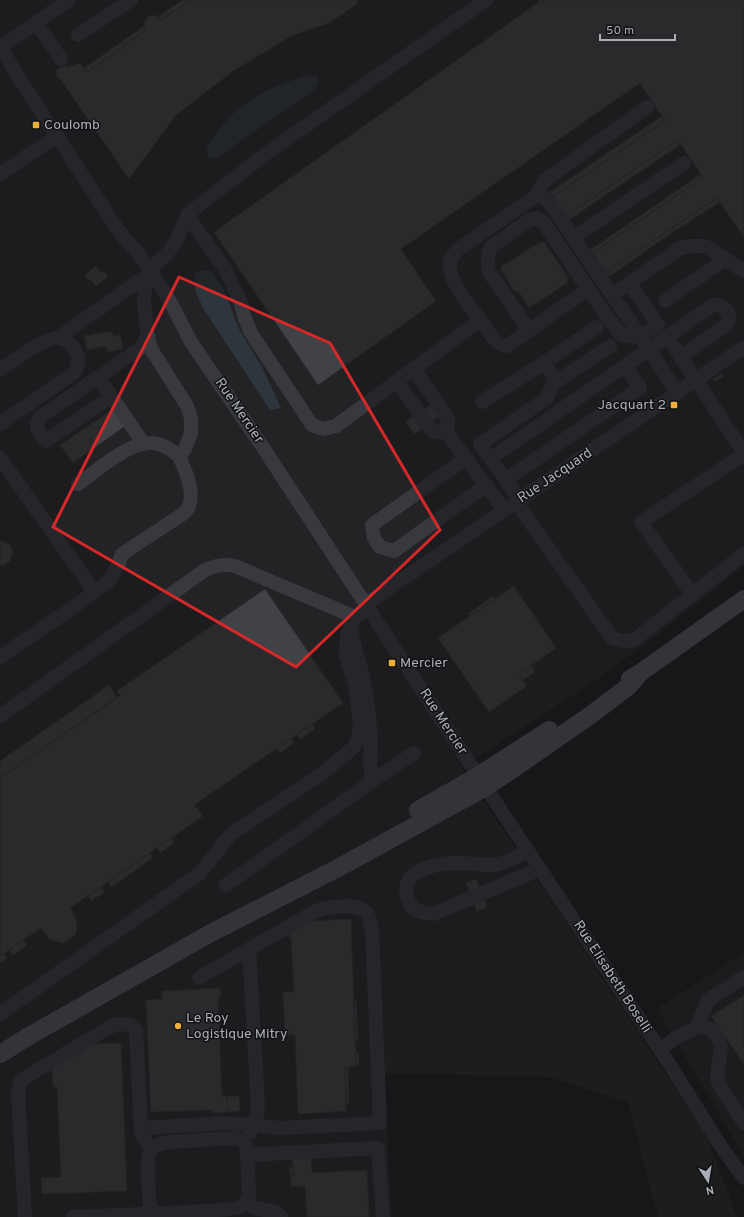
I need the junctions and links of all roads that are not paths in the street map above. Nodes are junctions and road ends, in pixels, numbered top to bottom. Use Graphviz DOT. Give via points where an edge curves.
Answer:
graph roads {
  1 [pos="69,0"];
  2 [pos="132,0"];
  3 [pos="486,0"];
  4 [pos="36,23"];
  5 [pos="78,35"];
  6 [pos="0,47"];
  7 [pos="61,59"];
  8 [pos="647,107"];
  9 [pos="57,136"];
  10 [pos="684,163"];
  11 [pos="0,174"];
  12 [pos="536,196"];
  13 [pos="187,215"];
  14 [pos="573,238"];
  15 [pos="725,259"];
  16 [pos="744,271"];
  17 [pos="148,272"];
  18 [pos="630,283"];
  19 [pos="588,289"];
  20 [pos="612,295"];
  21 [pos="665,301"];
  22 [pos="480,320"];
  23 [pos="597,327"];
  24 [pos="529,330"];
  25 [pos="148,335"];
  26 [pos="640,336"];
  27 [pos="667,336"];
  28 [pos="59,338"];
  29 [pos="610,346"];
  30 [pos="744,346"];
  31 [pos="649,349"];
  32 [pos="680,357"];
  33 [pos="544,363"];
  34 [pos="625,366"];
  35 [pos="0,370"];
  36 [pos="414,370"];
  37 [pos="98,377"];
  38 [pos="696,380"];
  39 [pos="557,381"];
  40 [pos="397,382"];
  41 [pos="677,393"];
  42 [pos="111,397"];
  43 [pos="547,398"];
  44 [pos="482,402"];
  45 [pos="557,413"];
  46 [pos="0,424"];
  47 [pos="447,433"];
  48 [pos="144,444"];
  49 [pos="500,452"];
  50 [pos="744,453"];
  51 [pos="179,456"];
  52 [pos="0,458"];
  53 [pos="465,459"];
  54 [pos="514,474"];
  55 [pos="78,484"];
  56 [pos="485,486"];
  57 [pos="518,501"];
  58 [pos="504,510"];
  59 [pos="744,554"];
  60 [pos="94,591"];
  61 [pos="693,595"];
  62 [pos="744,599"];
  63 [pos="368,606"];
  64 [pos="353,622"];
  65 [pos="0,657"];
  66 [pos="0,716"];
  67 [pos="414,753"];
  68 [pos="372,781"];
  69 [pos="482,782"];
  70 [pos="527,849"];
  71 [pos="540,868"];
  72 [pos="226,885"];
  73 [pos="249,949"];
  74 [pos="744,977"];
  75 [pos="200,978"];
  76 [pos="0,1014"];
  77 [pos="697,1027"];
  78 [pos="660,1050"];
  79 [pos="0,1054"];
  80 [pos="744,1123"];
  81 [pos="254,1125"];
  82 [pos="141,1128"];
  83 [pos="153,1148"];
  84 [pos="246,1148"];
  85 [pos="744,1178"];
  86 [pos="253,1208"];
  87 [pos="150,1213"];
  88 [pos="95,1216"];
  89 [pos="25,1217"];
  90 [pos="73,1217"];
  91 [pos="281,1217"];
  92 [pos="383,1217"];
  1 -- 4 [label="street"];
  2 -- 5 [label="street"];
  3 -- 13 [label="street" via="264,155"];
  4 -- 6 [label="street"];
  4 -- 7 [label="street"];
  6 -- 9 [label="street, Rue Mercier"];
  8 -- 12 [label="street" via="544,181"];
  9 -- 11 [label="street"];
  9 -- 17 [label="street, Rue Mercier"];
  10 -- 14 [label="street"];
  12 -- 14 [label="street" via="543,196 551,205"];
  12 -- 22 [label="street" via="457,250 450,261 455,284"];
  13 -- 17 [label="street" via="177,240"];
  13 -- 40 [label="street" via="225,269 241,303 251,333 312,425 324,429 336,426"];
  14 -- 20 [label="street"];
  15 -- 16 [label="street"];
  15 -- 18 [label="street" via="705,246 680,248"];
  15 -- 21 [label="street"];
  17 -- 25 [label="street" via="144,301"];
  17 -- 28 [label="street"];
  17 -- 63 [label="street, Rue Mercier" via="172,305 191,342"];
  18 -- 20 [label="street"];
  18 -- 26 [label="street" via="658,325"];
  19 -- 24 [label="street"];
  19 -- 24 [label="street" via="544,223 538,218 529,220 491,247 487,264 489,272"];
  19 -- 26 [label="street" via="620,334"];
  20 -- 26 [label="street"];
  22 -- 24 [label="street" via="501,346 507,346"];
  22 -- 36 [label="street"];
  23 -- 33 [label="street"];
  25 -- 37 [label="street" via="138,350"];
  25 -- 51 [label="street" via="151,349 187,406 191,418 185,449"];
  26 -- 31 [label="street"];
  27 -- 31 [label="street"];
  27 -- 32 [label="street"];
  27 -- 32 [label="street" via="713,305 726,309 729,319 726,325"];
  28 -- 35 [label="street" via="45,341"];
  28 -- 46 [label="street" via="68,341 75,350 78,358 75,372"];
  29 -- 39 [label="street"];
  30 -- 38 [label="street, Rue Jacquard"];
  31 -- 34 [label="street"];
  31 -- 41 [label="street"];
  32 -- 38 [label="street"];
  33 -- 39 [label="street"];
  33 -- 44 [label="street"];
  34 -- 45 [label="street"];
  34 -- 54 [label="street" via="640,388"];
  36 -- 40 [label="street"];
  36 -- 47 [label="street" via="448,419"];
  37 -- 42 [label="street"];
  37 -- 42 [label="street" via="40,417 36,427 46,441"];
  38 -- 41 [label="street, Rue Jacquard"];
  38 -- 50 [label="street"];
  39 -- 43 [label="street"];
  40 -- 47 [label="street" via="432,431"];
  41 -- 57 [label="street, Rue Jacquard"];
  42 -- 48 [label="street"];
  43 -- 45 [label="street"];
  43 -- 57 [label="street" via="480,444"];
  45 -- 49 [label="street"];
  47 -- 53 [label="street"];
  48 -- 51 [label="street" via="152,443 169,448"];
  48 -- 55 [label="street" via="126,450"];
  50 -- 61 [label="street" via="641,522"];
  51 -- 60 [label="street" via="190,488 188,507 183,514 122,554 109,580"];
  52 -- 60 [label="street"];
  53 -- 56 [label="street"];
  53 -- 56 [label="street" via="372,524 374,538 380,547 394,551"];
  56 -- 58 [label="street"];
  57 -- 58 [label="street, Rue Jacquard"];
  57 -- 61 [label="street" via="612,638 634,640"];
  58 -- 63 [label="street, Rue Jacquard"];
  59 -- 61 [label="street"];
  60 -- 65 [label="street"];
  62 -- 69 [label="main road" via="640,673 629,686 592,714 516,767"];
  63 -- 64 [label="street, Rue Jacquard"];
  63 -- 69 [label="street, Rue Mercier"];
  64 -- 66 [label="street" via="235,566 222,564 205,570"];
  64 -- 68 [label="street" via="355,650 361,668 371,736 369,752"];
  64 -- 76 [label="street" via="347,636 346,655 355,684 360,727 353,748 320,775 231,834 200,873"];
  67 -- 68 [label="street"];
  68 -- 72 [label="street"];
  69 -- 70 [label="street, Rue Elisabeth Boselli"];
  69 -- 79 [label="main road" via="338,868 211,933"];
  70 -- 71 [label="street, Rue Elisabeth Boselli"];
  70 -- 71 [label="street" via="503,863 453,863 430,866 417,872 409,879 407,886 410,904 422,913 433,914"];
  71 -- 78 [label="street, Rue Elisabeth Boselli"];
  73 -- 75 [label="street"];
  73 -- 81 [label="street" via="258,1106"];
  73 -- 81 [label="street" via="320,909 355,907 366,912 372,929 380,1122 279,1128"];
  74 -- 77 [label="street" via="708,1000"];
  77 -- 78 [label="street" via="676,1037"];
  77 -- 80 [label="street" via="709,1028 717,1035 721,1047 717,1078"];
  78 -- 85 [label="street, Rue Elisabeth Boselli"];
  81 -- 82 [label="street" via="223,1123"];
  81 -- 84 [label="street"];
  82 -- 83 [label="street" via="143,1138"];
  82 -- 89 [label="street" via="136,1030 130,1024 114,1025 96,1034 24,1079 19,1086 18,1094"];
  83 -- 84 [label="street" via="169,1142 237,1138"];
  83 -- 87 [label="street" via="148,1158"];
  84 -- 86 [label="street"];
  84 -- 92 [label="street" via="378,1148"];
  86 -- 87 [label="street"];
  86 -- 91 [label="street" via="275,1212"];
  87 -- 88 [label="street"];
  88 -- 90 [label="street"];
}
